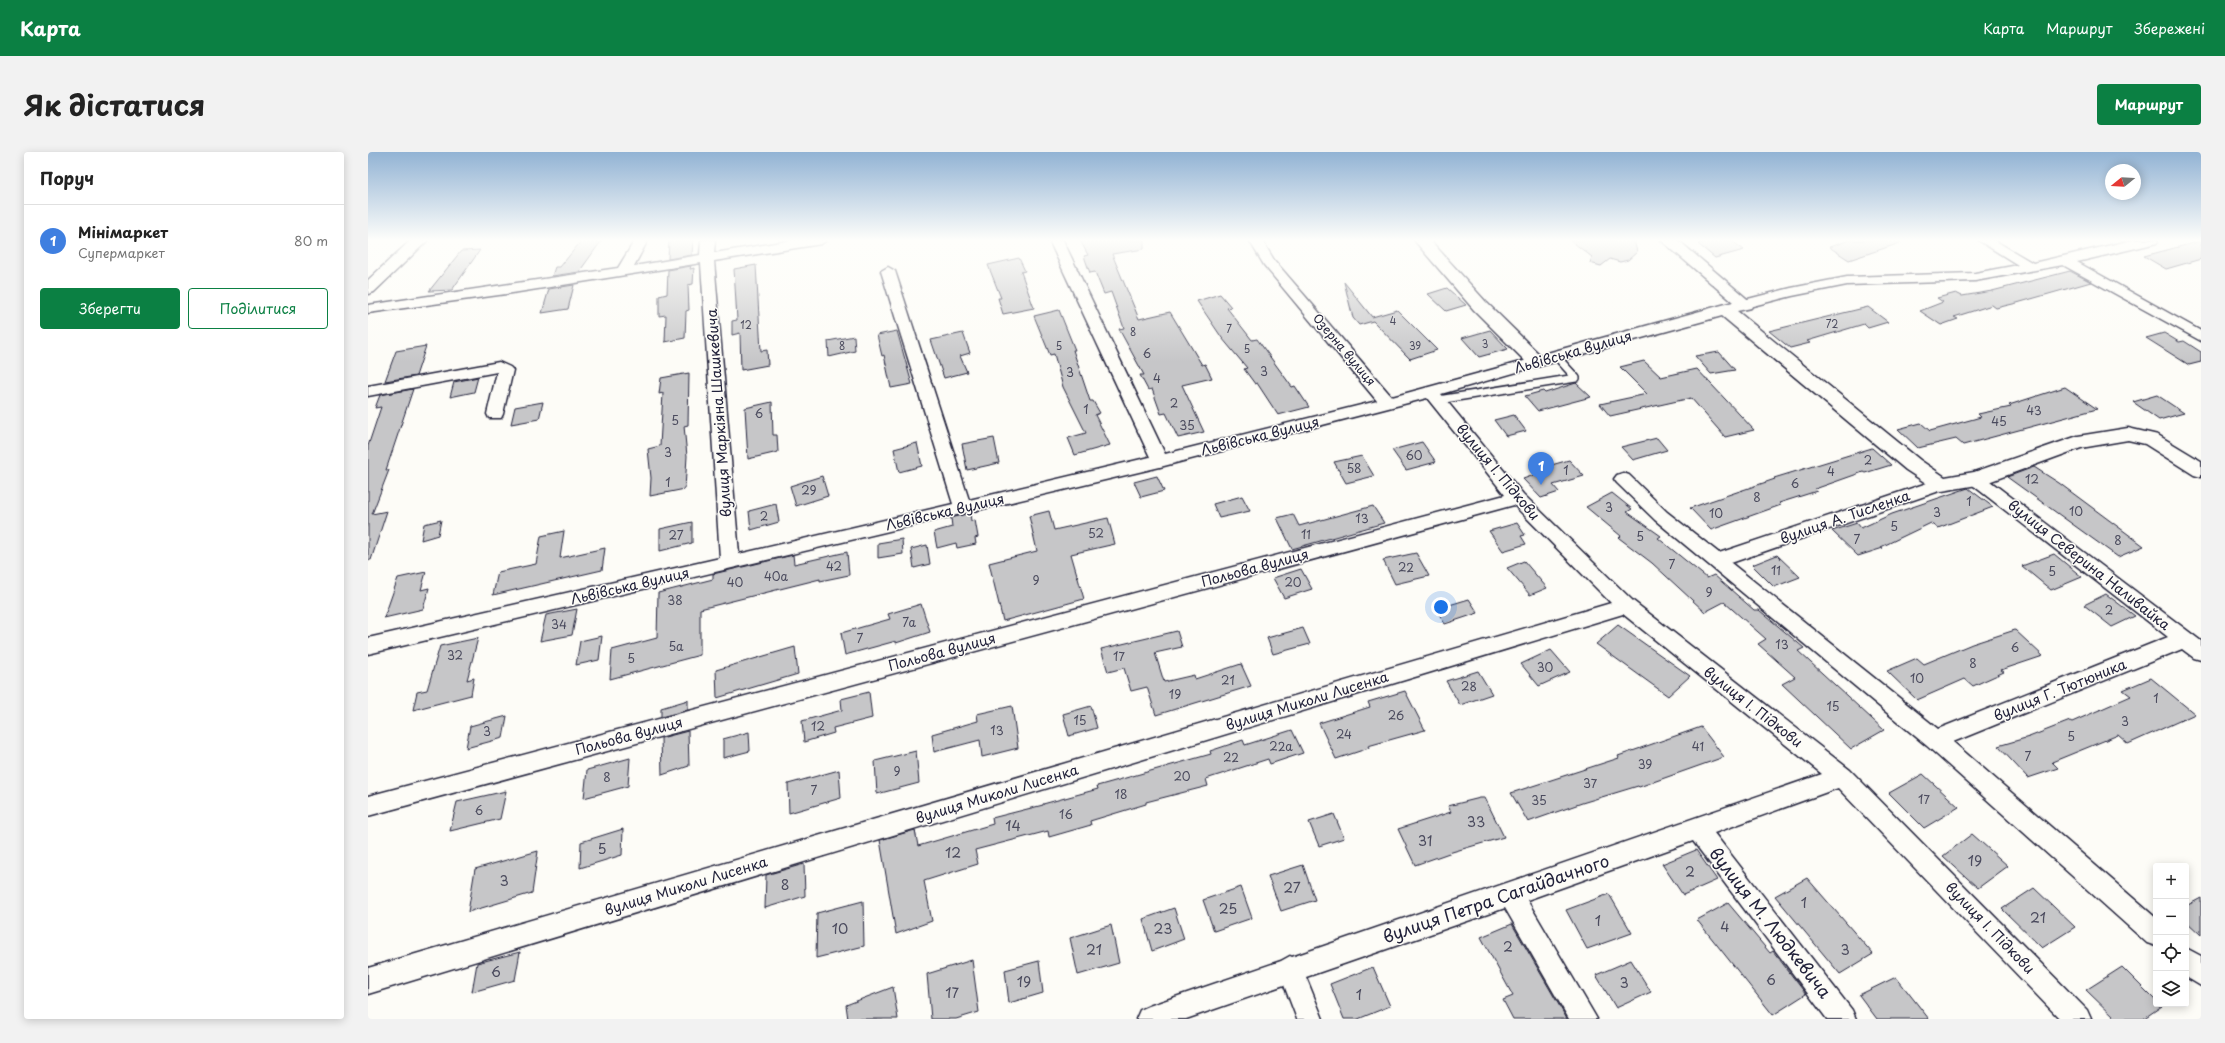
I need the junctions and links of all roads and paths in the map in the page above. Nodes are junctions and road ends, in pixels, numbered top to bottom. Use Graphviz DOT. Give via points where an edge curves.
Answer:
graph roads {
  1 [pos="377,280"];
  2 [pos="565,280"];
  3 [pos="709,280"];
  4 [pos="891,280"];
  5 [pos="1075,280"];
  6 [pos="1285,280"];
  7 [pos="1457,280"];
  8 [pos="1717,280"];
  9 [pos="1863,280"];
  10 [pos="2100,280"];
  11 [pos="368,289"];
  12 [pos="1745,304"];
  13 [pos="368,309"];
  14 [pos="1725,310"];
  15 [pos="2201,337"];
  16 [pos="1556,356"];
  17 [pos="1536,362"];
  18 [pos="368,392"];
  19 [pos="1435,396"];
  20 [pos="1388,403"];
  21 [pos="494,414"];
  22 [pos="1160,461"];
  23 [pos="2201,470"];
  24 [pos="1976,479"];
  25 [pos="1624,480"];
  26 [pos="1942,484"];
  27 [pos="1517,498"];
  28 [pos="963,508"];
  29 [pos="1716,561"];
  30 [pos="730,562"];
  31 [pos="1626,606"];
  32 [pos="2185,639"];
  33 [pos="368,646"];
  34 [pos="2201,652"];
  35 [pos="1935,740"];
  36 [pos="1842,777"];
  37 [pos="368,806"];
  38 [pos="1697,828"];
  39 [pos="1510,895"];
  40 [pos="2153,931"];
  41 [pos="2189,963"];
  42 [pos="1290,969"];
  43 [pos="2201,973"];
  44 [pos="368,981"];
  45 [pos="1149,1019"];
  46 [pos="1310,1019"];
  47 [pos="1584,1019"];
  48 [pos="1844,1019"];
  49 [pos="2078,1019"];
  1 -- 11 [label="street"];
  2 -- 13 [label="street"];
  3 -- 30 [label="street, вулиця Маркіяна Шашкевича"];
  4 -- 28 [label="street"];
  5 -- 22 [label="street"];
  6 -- 20 [label="street, Озерна вулиця"];
  7 -- 17 [label="street"];
  8 -- 12 [label="street"];
  9 -- 12 [label="street, Львівська вулиця" via="1846,281"];
  10 -- 15 [label="street"];
  12 -- 14 [label="street, Львівська вулиця"];
  14 -- 16 [label="street, Львівська вулиця"];
  14 -- 26 [label="street" via="1913,464"];
  16 -- 17 [label="street, Львівська вулиця"];
  16 -- 19 [label="lane" via="1576,378"];
  17 -- 19 [label="street, Львівська вулиця"];
  18 -- 21 [label="street" via="499,366 505,370"];
  19 -- 20 [label="street, Львівська вулиця"];
  19 -- 27 [label="street, вулиця І. Підкови"];
  20 -- 22 [label="street, Львівська вулиця"];
  22 -- 28 [label="street, Львівська вулиця"];
  23 -- 24 [label="street, вулиця А. Тисленка" via="2151,439 2128,434 2078,442"];
  24 -- 26 [label="street, вулиця А. Тисленка"];
  24 -- 32 [label="street, вулиця Северина Наливайка"];
  25 -- 29 [label="street" via="1661,516"];
  26 -- 29 [label="street, вулиця А. Тисленка"];
  27 -- 31 [label="street, вулиця І. Підкови"];
  27 -- 37 [label="street, Польова вулиця"];
  28 -- 30 [label="street, Львівська вулиця"];
  29 -- 35 [label="street"];
  30 -- 33 [label="street, Львівська вулиця"];
  31 -- 36 [label="street, вулиця І. Підкови"];
  31 -- 44 [label="street, вулиця Миколи Лисенка"];
  32 -- 34 [label="street, вулиця Северина Наливайка"];
  32 -- 35 [label="street, вулиця Г. Тютюника"];
  35 -- 40 [label="street"];
  36 -- 38 [label="street, вулиця Петра Сагайдачного"];
  36 -- 49 [label="street, вулиця І. Підкови"];
  38 -- 39 [label="street, вулиця Петра Сагайдачного"];
  38 -- 48 [label="street, вулиця М. Людкевича"];
  39 -- 42 [label="street, вулиця Петра Сагайдачного"];
  39 -- 47 [label="street"];
  41 -- 43 [label="street"];
  42 -- 45 [label="street, вулиця Петра Сагайдачного"];
  42 -- 46 [label="street"];
}
